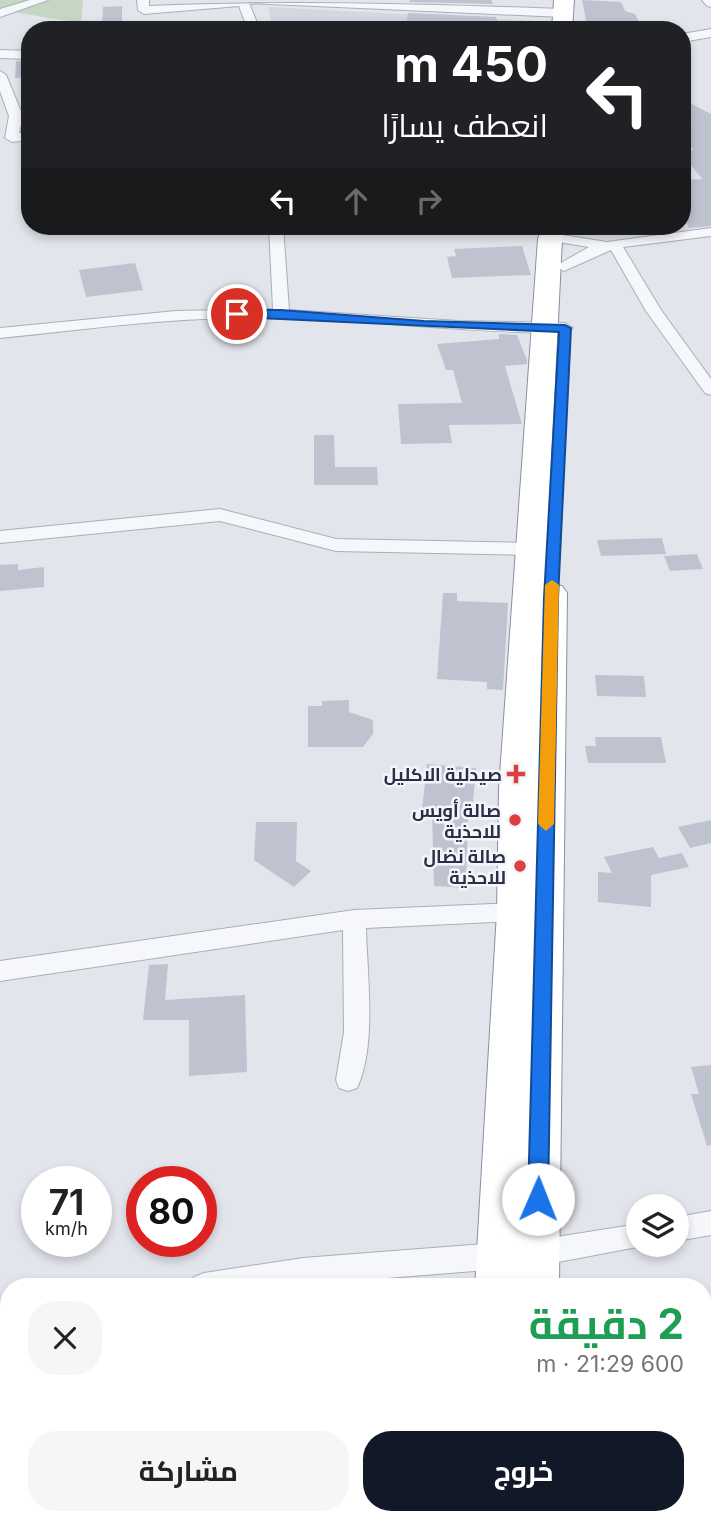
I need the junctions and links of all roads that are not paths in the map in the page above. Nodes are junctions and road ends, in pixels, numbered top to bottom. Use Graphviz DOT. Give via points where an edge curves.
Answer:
graph roads {
  1 [pos="42,0"];
  2 [pos="246,1"];
  3 [pos="432,4"];
  4 [pos="143,5"];
  5 [pos="0,13"];
  6 [pos="563,14"];
  7 [pos="252,21"];
  8 [pos="709,32"];
  9 [pos="691,36"];
  10 [pos="21,56"];
  11 [pos="1,58"];
  12 [pos="0,75"];
  13 [pos="21,137"];
  14 [pos="711,232"];
  15 [pos="277,235"];
  16 [pos="690,235"];
  17 [pos="691,235"];
  18 [pos="560,239"];
  19 [pos="611,246"];
  20 [pos="281,313"];
  21 [pos="555,328"];
  22 [pos="0,333"];
  23 [pos="710,388"];
  24 [pos="549,424"];
  25 [pos="0,537"];
  26 [pos="531,548"];
  27 [pos="516,912"];
  28 [pos="354,919"];
  29 [pos="0,971"];
  30 [pos="348,1080"];
  31 [pos="711,1223"];
  32 [pos="689,1227"];
  33 [pos="626,1240"];
  34 [pos="499,1270"];
  35 [pos="536,1270"];
  36 [pos="295,1278"];
  1 -- 5 [label="street"];
  2 -- 3 [label="street"];
  2 -- 4 [label="street"];
  2 -- 7 [label="street"];
  3 -- 6 [label="street"];
  8 -- 9 [label="street"];
  10 -- 11 [label="street"];
  12 -- 13 [label="street" via="16,116 12,138"];
  14 -- 17 [label="street"];
  15 -- 20 [label="street"];
  16 -- 19 [label="street"];
  18 -- 19 [label="street"];
  18 -- 19 [label="street" via="583,255"];
  18 -- 21 [label="highway"];
  19 -- 23 [label="street"];
  20 -- 21 [label="street"];
  20 -- 22 [label="street" via="193,314"];
  21 -- 24 [label="highway"];
  24 -- 26 [label="highway"];
  24 -- 35 [label="highway" via="551,598"];
  25 -- 26 [label="street" via="220,515 306,541 336,545"];
  26 -- 27 [label="highway" via="517,789"];
  27 -- 28 [label="street"];
  27 -- 34 [label="highway"];
  28 -- 29 [label="street"];
  28 -- 30 [label="street" via="356,1032"];
  31 -- 32 [label="street"];
  33 -- 35 [label="street"];
  34 -- 35 [label="street"];
  34 -- 36 [label="street"];
}
